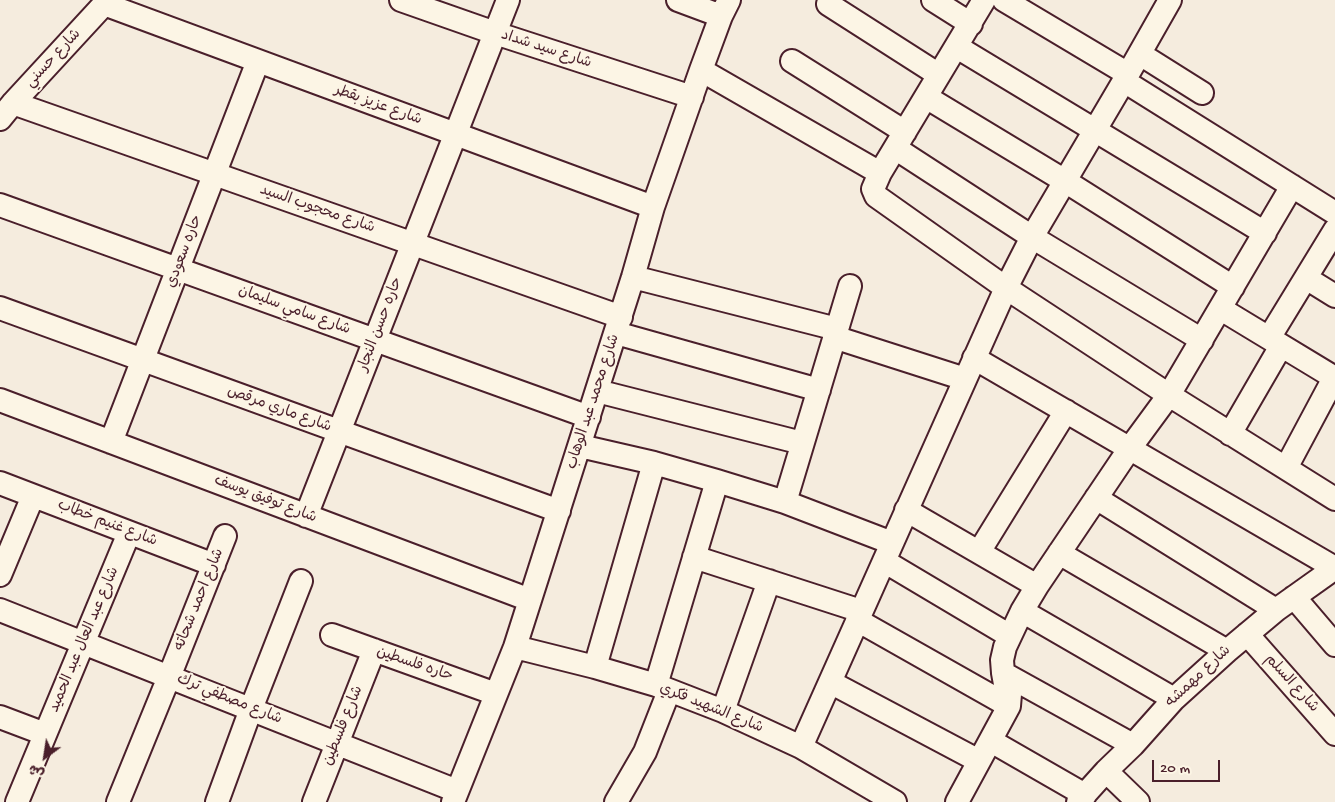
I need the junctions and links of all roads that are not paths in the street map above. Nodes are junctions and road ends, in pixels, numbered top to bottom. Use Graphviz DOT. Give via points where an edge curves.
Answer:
graph roads {
  1 [pos="401,0"];
  2 [pos="508,0"];
  3 [pos="678,0"];
  4 [pos="933,0"];
  5 [pos="984,0"];
  6 [pos="1004,0"];
  7 [pos="1170,0"];
  8 [pos="106,2"];
  9 [pos="828,4"];
  10 [pos="725,8"];
  11 [pos="970,24"];
  12 [pos="495,33"];
  13 [pos="957,47"];
  14 [pos="1140,54"];
  15 [pos="792,61"];
  16 [pos="258,62"];
  17 [pos="701,70"];
  18 [pos="939,75"];
  19 [pos="1126,78"];
  20 [pos="1202,93"];
  21 [pos="692,96"];
  22 [pos="926,97"];
  23 [pos="7,111"];
  24 [pos="1094,131"];
  25 [pos="456,134"];
  26 [pos="900,140"];
  27 [pos="880,173"];
  28 [pos="214,174"];
  29 [pos="1065,181"];
  30 [pos="1292,186"];
  31 [pos="0,205"];
  32 [pos="653,207"];
  33 [pos="1335,213"];
  34 [pos="1335,230"];
  35 [pos="1265,233"];
  36 [pos="1032,237"];
  37 [pos="412,244"];
  38 [pos="178,269"];
  39 [pos="633,277"];
  40 [pos="1306,278"];
  41 [pos="850,286"];
  42 [pos="1006,288"];
  43 [pos="1233,288"];
  44 [pos="1335,296"];
  45 [pos="0,308"];
  46 [pos="1221,309"];
  47 [pos="618,325"];
  48 [pos="836,333"];
  49 [pos="375,340"];
  50 [pos="1202,340"];
  51 [pos="1275,342"];
  52 [pos="974,358"];
  53 [pos="143,360"];
  54 [pos="1335,378"];
  55 [pos="965,379"];
  56 [pos="819,390"];
  57 [pos="597,391"];
  58 [pos="1169,395"];
  59 [pos="0,400"];
  60 [pos="1066,411"];
  61 [pos="589,417"];
  62 [pos="339,431"];
  63 [pos="1230,434"];
  64 [pos="112,442"];
  65 [pos="802,443"];
  66 [pos="580,446"];
  67 [pos="1130,448"];
  68 [pos="654,463"];
  69 [pos="1286,468"];
  70 [pos="717,481"];
  71 [pos="0,483"];
  72 [pos="33,496"];
  73 [pos="1096,498"];
  74 [pos="1335,499"];
  75 [pos="784,502"];
  76 [pos="906,510"];
  77 [pos="559,511"];
  78 [pos="306,516"];
  79 [pos="129,533"];
  80 [pos="225,536"];
  81 [pos="888,552"];
  82 [pos="979,552"];
  83 [pos="1059,553"];
  84 [pos="694,556"];
  85 [pos="214,565"];
  86 [pos="1335,568"];
  87 [pos="0,575"];
  88 [pos="301,581"];
  89 [pos="769,581"];
  90 [pos="1037,586"];
  91 [pos="530,600"];
  92 [pos="1285,604"];
  93 [pos="0,610"];
  94 [pos="1022,611"];
  95 [pos="859,616"];
  96 [pos="1247,634"];
  97 [pos="332,635"];
  98 [pos="1010,636"];
  99 [pos="83,643"];
  100 [pos="1335,645"];
  101 [pos="515,647"];
  102 [pos="374,650"];
  103 [pos="1226,650"];
  104 [pos="595,667"];
  105 [pos="1003,673"];
  106 [pos="169,677"];
  107 [pos="830,682"];
  108 [pos="662,688"];
  109 [pos="496,694"];
  110 [pos="1174,699"];
  111 [pos="1009,706"];
  112 [pos="251,709"];
  113 [pos="723,711"];
  114 [pos="0,717"];
  115 [pos="45,734"];
  116 [pos="1335,734"];
  117 [pos="990,741"];
  118 [pos="337,743"];
  119 [pos="1133,745"];
  120 [pos="801,747"];
  121 [pos="979,761"];
  122 [pos="1106,771"];
  123 [pos="455,796"];
  124 [pos="1082,798"];
  125 [pos="17,802"];
  126 [pos="118,802"];
  127 [pos="217,802"];
  128 [pos="314,802"];
  129 [pos="616,802"];
  130 [pos="895,802"];
  131 [pos="957,802"];
  132 [pos="1138,802"];
  1 -- 12 [label="street, شارع سيد شداد"];
  2 -- 12 [label="street, حاره حسن النجار"];
  3 -- 10 [label="street"];
  4 -- 11 [label="street"];
  5 -- 11 [label="street"];
  6 -- 19 [label="street"];
  7 -- 14 [label="street"];
  8 -- 16 [label="street, شارع عزيز بقطر"];
  8 -- 23 [label="street, شارع حسني"];
  9 -- 18 [label="street"];
  10 -- 17 [label="street, شارع محمد عبد الوهاب"];
  11 -- 13 [label="street"];
  12 -- 21 [label="street, شارع سيد شداد"];
  12 -- 25 [label="street, حاره حسن النجار"];
  13 -- 18 [label="street"];
  13 -- 24 [label="street"];
  14 -- 19 [label="street"];
  14 -- 20 [label="street"];
  15 -- 26 [label="street"];
  16 -- 25 [label="street, شارع عزيز بقطر"];
  16 -- 28 [label="street, حاره سعودي"];
  17 -- 21 [label="street, شارع محمد عبد الوهاب"];
  17 -- 27 [label="street"];
  18 -- 22 [label="street"];
  19 -- 24 [label="street"];
  19 -- 30 [label="street"];
  21 -- 32 [label="street, شارع محمد عبد الوهاب"];
  22 -- 26 [label="street"];
  22 -- 29 [label="street"];
  23 -- 28 [label="street, شارع محجوب السيد"];
  24 -- 29 [label="street"];
  24 -- 35 [label="street"];
  25 -- 32 [label="street, شارع عزيز بقطر"];
  25 -- 37 [label="street, حاره حسن النجار"];
  26 -- 27 [label="street"];
  26 -- 36 [label="street"];
  27 -- 42 [label="street" via="873,189 876,196"];
  28 -- 37 [label="street, شارع محجوب السيد"];
  28 -- 38 [label="street, حاره سعودي"];
  29 -- 36 [label="street"];
  29 -- 43 [label="street"];
  30 -- 33 [label="street"];
  30 -- 35 [label="street"];
  31 -- 38 [label="street, شارع سامي سليمان"];
  32 -- 39 [label="street, شارع محمد عبد الوهاب"];
  34 -- 40 [label="street"];
  35 -- 43 [label="street"];
  36 -- 42 [label="street"];
  36 -- 50 [label="street"];
  37 -- 47 [label="street, شارع محجوب السيد"];
  37 -- 49 [label="street, حاره حسن النجار"];
  38 -- 49 [label="street, شارع سامي سليمان"];
  38 -- 53 [label="street, حاره سعودي"];
  39 -- 47 [label="street, شارع محمد عبد الوهاب"];
  39 -- 48 [label="street"];
  40 -- 44 [label="street"];
  40 -- 51 [label="street"];
  41 -- 48 [label="street"];
  42 -- 52 [label="street"];
  42 -- 58 [label="street"];
  43 -- 46 [label="street"];
  45 -- 53 [label="street, شارع ماري مرقص"];
  46 -- 50 [label="street"];
  46 -- 51 [label="street"];
  47 -- 56 [label="street, شارع محجوب السيد"];
  47 -- 57 [label="street, شارع محمد عبد الوهاب"];
  48 -- 55 [label="street"];
  48 -- 56 [label="street"];
  49 -- 61 [label="street, شارع سامي سليمان"];
  49 -- 62 [label="street, حاره حسن النجار"];
  50 -- 58 [label="street"];
  51 -- 54 [label="street"];
  51 -- 63 [label="street"];
  52 -- 55 [label="street"];
  52 -- 60 [label="street"];
  53 -- 62 [label="street, شارع ماري مرقص"];
  53 -- 64 [label="street, حاره سعودي"];
  54 -- 69 [label="street"];
  55 -- 76 [label="street"];
  56 -- 65 [label="street"];
  57 -- 61 [label="street, شارع محمد عبد الوهاب"];
  57 -- 65 [label="street"];
  58 -- 63 [label="street"];
  58 -- 67 [label="street"];
  59 -- 64 [label="street, شارع توفيق يوسف"];
  60 -- 67 [label="street"];
  60 -- 82 [label="street"];
  61 -- 66 [label="street, شارع محمد عبد الوهاب"];
  62 -- 77 [label="street, شارع ماري مرقص"];
  62 -- 78 [label="street, حاره حسن النجار"];
  63 -- 69 [label="street"];
  64 -- 78 [label="street, شارع توفيق يوسف"];
  65 -- 75 [label="street"];
  66 -- 68 [label="street"];
  66 -- 77 [label="street, شارع محمد عبد الوهاب"];
  67 -- 73 [label="street"];
  67 -- 86 [label="street"];
  68 -- 70 [label="street"];
  68 -- 104 [label="street"];
  69 -- 74 [label="street"];
  70 -- 75 [label="street"];
  70 -- 84 [label="street"];
  71 -- 72 [label="street, شارع غنيم خطاب"];
  72 -- 79 [label="street, شارع غنيم خطاب"];
  72 -- 87 [label="street"];
  73 -- 83 [label="street"];
  73 -- 92 [label="street"];
  75 -- 81 [label="street" via="839,522"];
  76 -- 81 [label="street"];
  76 -- 82 [label="street"];
  77 -- 91 [label="street, شارع محمد عبد الوهاب"];
  78 -- 91 [label="street, شارع توفيق يوسف"];
  79 -- 85 [label="street, شارع غنيم خطاب"];
  79 -- 99 [label="street, شارع عبد العال عبد الحميد"];
  80 -- 85 [label="street, شارع احمد شحاته"];
  81 -- 95 [label="street"];
  81 -- 98 [label="street"];
  82 -- 90 [label="street"];
  83 -- 90 [label="street"];
  83 -- 103 [label="street"];
  84 -- 89 [label="street"];
  84 -- 108 [label="street"];
  85 -- 106 [label="street, شارع احمد شحاته"];
  86 -- 92 [label="street, شارع مهمشه"];
  88 -- 112 [label="street"];
  89 -- 95 [label="street"];
  89 -- 113 [label="street"];
  90 -- 94 [label="street"];
  91 -- 101 [label="street, شارع محمد عبد الوهاب"];
  92 -- 96 [label="street, شارع مهمشه"];
  92 -- 100 [label="street"];
  93 -- 99 [label="street, شارع مصطفي ترك"];
  94 -- 98 [label="street"];
  94 -- 110 [label="street"];
  95 -- 107 [label="street"];
  95 -- 111 [label="street"];
  96 -- 103 [label="street, شارع مهمشه"];
  96 -- 116 [label="street, شارع السلم"];
  97 -- 102 [label="street, حاره فلسطين"];
  98 -- 105 [label="street" via="1004,654"];
  99 -- 106 [label="street, شارع مصطفي ترك"];
  99 -- 115 [label="street, شارع عبد العال عبد الحميد"];
  101 -- 104 [label="street, شارع الشهيد فكري"];
  101 -- 109 [label="street, شارع محمد عبد الوهاب"];
  102 -- 109 [label="street, حاره فلسطين"];
  102 -- 118 [label="street, شارع فلسطين"];
  103 -- 110 [label="street, شارع مهمشه"];
  104 -- 108 [label="street, شارع الشهيد فكري"];
  105 -- 111 [label="street" via="1010,694"];
  105 -- 119 [label="street"];
  106 -- 112 [label="street, شارع مصطفي ترك"];
  106 -- 126 [label="street, شارع احمد شحاته"];
  107 -- 120 [label="street"];
  107 -- 121 [label="street"];
  108 -- 113 [label="street, شارع الشهيد فكري"];
  108 -- 129 [label="street" via="644,752"];
  109 -- 123 [label="street, شارع محمد عبد الوهاب"];
  110 -- 119 [label="street, شارع مهمشه"];
  111 -- 117 [label="street"];
  112 -- 118 [label="street, شارع مصطفي ترك"];
  112 -- 127 [label="street"];
  113 -- 120 [label="street, شارع الشهيد فكري"];
  114 -- 115 [label="street"];
  115 -- 125 [label="street, شارع عبد العال عبد الحميد"];
  117 -- 121 [label="street"];
  117 -- 124 [label="street"];
  118 -- 123 [label="street, شارع مصطفي ترك"];
  118 -- 128 [label="street, شارع فلسطين"];
  119 -- 122 [label="street, شارع مهمشه"];
  120 -- 130 [label="street, شارع الشهيد فكري"];
  121 -- 131 [label="street"];
  122 -- 124 [label="street, شارع مهمشه"];
  122 -- 132 [label="street"];
}
